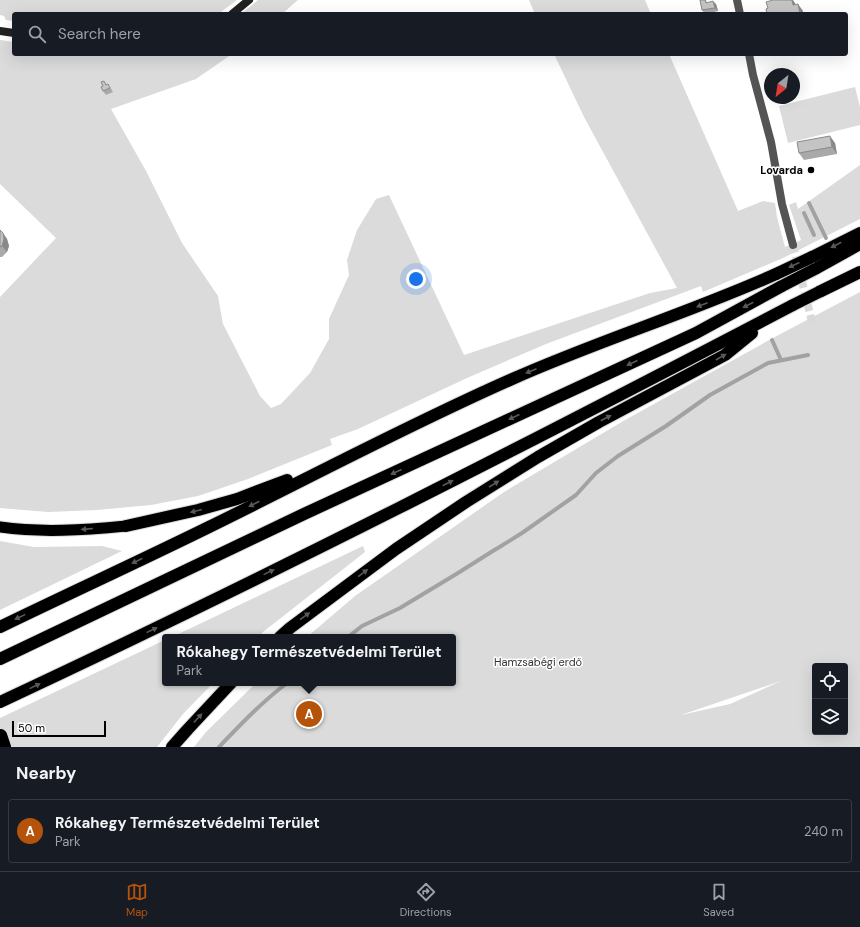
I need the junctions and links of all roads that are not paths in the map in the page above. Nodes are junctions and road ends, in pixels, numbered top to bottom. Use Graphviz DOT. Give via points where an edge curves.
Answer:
graph roads {
  1 [pos="250,0"];
  2 [pos="737,0"];
  3 [pos="235,12"];
  4 [pos="740,12"];
  5 [pos="0,31"];
  6 [pos="12,33"];
  7 [pos="750,56"];
  8 [pos="860,233"];
  9 [pos="860,244"];
  10 [pos="793,246"];
  11 [pos="813,263"];
  12 [pos="860,272"];
  13 [pos="771,317"];
  14 [pos="402,430"];
  15 [pos="126,526"];
  16 [pos="0,527"];
  17 [pos="0,627"];
  18 [pos="283,634"];
  19 [pos="0,659"];
  20 [pos="228,686"];
  21 [pos="0,702"];
  22 [pos="1,735"];
  23 [pos="5,747"];
  24 [pos="172,747"];
  1 -- 3 [label="main road"];
  2 -- 4 [label="street"];
  5 -- 6 [label="main road"];
  7 -- 10 [label="street"];
  8 -- 11 [label="highway, one-way"];
  9 -- 11 [label="highway"];
  11 -- 14 [label="highway, one-way, bridge" via="776,274 567,356"];
  11 -- 19 [label="highway, one-way, bridge" via="782,286 696,333 304,514"];
  12 -- 13 [label="highway, bridge"];
  18 -- 13 [label="highway, one-way" via="396,549 466,502 606,418 725,355"];
  21 -- 13 [label="highway, one-way" via="393,511"];
  14 -- 15 [label="highway, one-way" via="237,499"];
  14 -- 17 [label="highway, one-way"];
  15 -- 16 [label="highway, one-way" via="76,530"];
  24 -- 20 [label="highway, one-way"];
  22 -- 23 [label="highway"];
}
